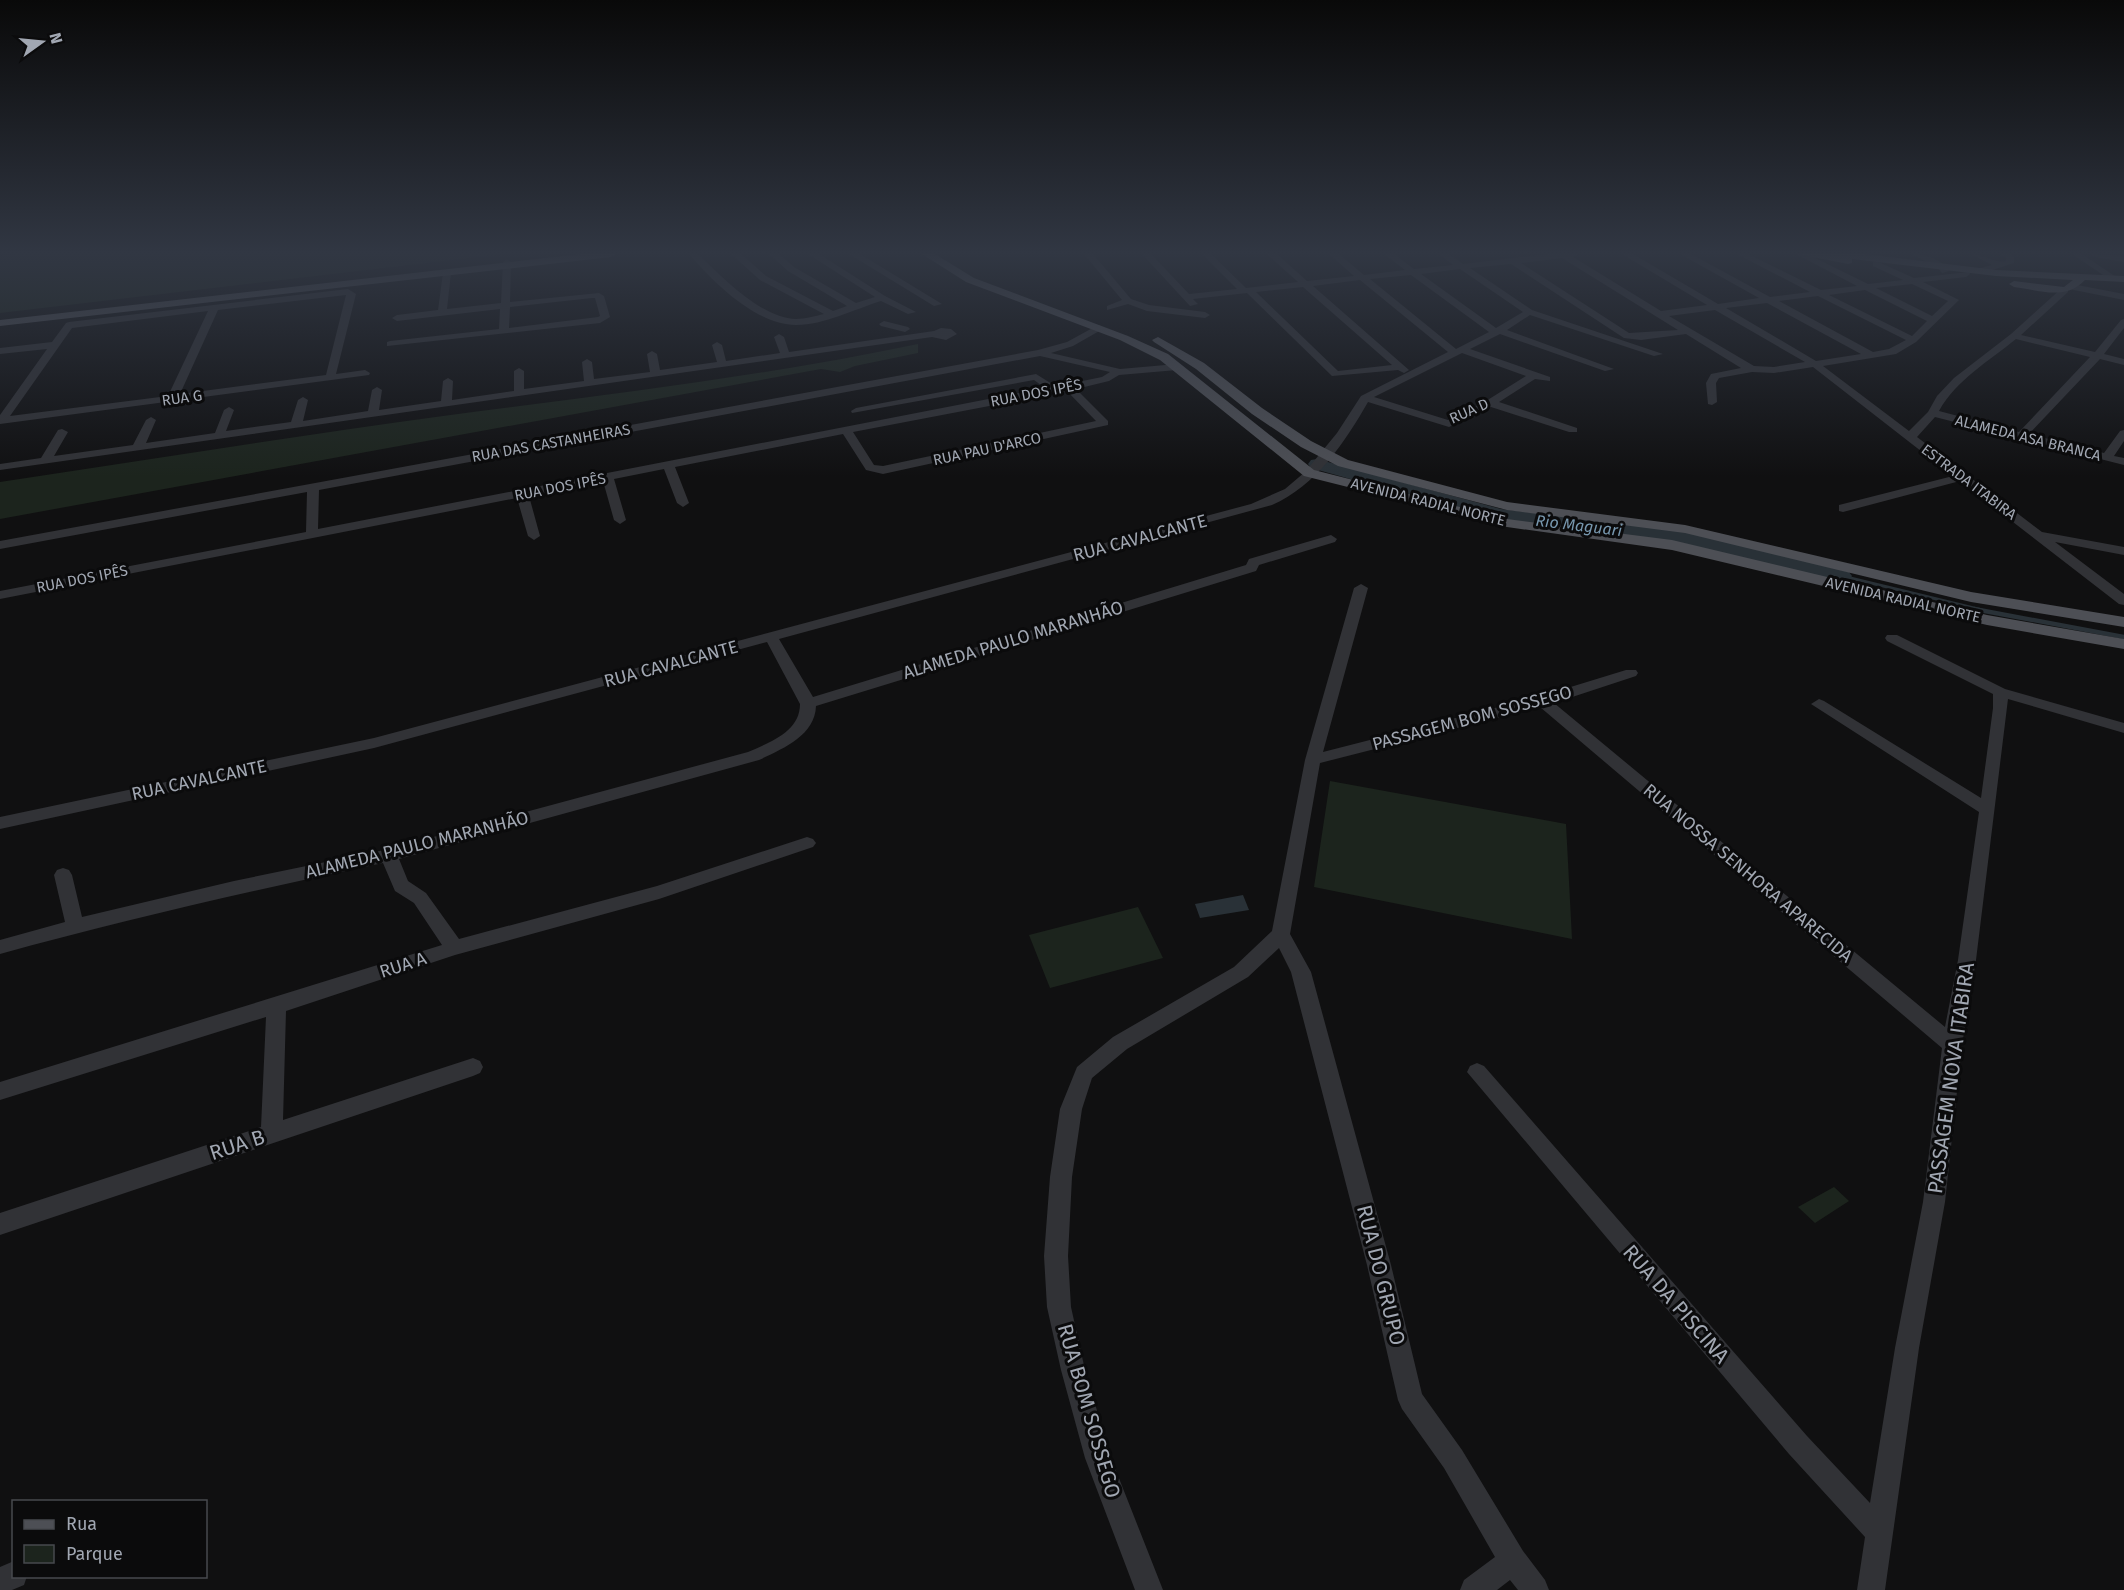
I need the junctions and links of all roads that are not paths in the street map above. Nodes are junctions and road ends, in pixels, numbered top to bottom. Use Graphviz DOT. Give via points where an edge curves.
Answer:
graph roads {
  1 [pos="66,328"];
  2 [pos="205,328"];
  3 [pos="342,328"];
  4 [pos="520,328"];
  5 [pos="896,328"];
  6 [pos="1098,328"];
  7 [pos="1124,328"];
  8 [pos="1287,328"];
  9 [pos="1355,328"];
  10 [pos="1428,328"];
  11 [pos="1491,328"];
  12 [pos="1502,328"];
  13 [pos="1580,328"];
  14 [pos="1613,328"];
  15 [pos="1685,328"];
  16 [pos="1752,328"];
  17 [pos="1822,328"];
  18 [pos="1888,328"];
  19 [pos="1925,328"];
  20 [pos="2023,328"];
  21 [pos="2119,328"];
  22 [pos="504,330"];
  23 [pos="1690,331"];
  24 [pos="907,332"];
  25 [pos="1497,332"];
  26 [pos="937,333"];
  27 [pos="2014,336"];
  28 [pos="779,337"];
  29 [pos="1913,340"];
  30 [pos="390,344"];
  31 [pos="53,345"];
  32 [pos="717,345"];
  33 [pos="0,351"];
  34 [pos="1458,351"];
  35 [pos="1039,353"];
  36 [pos="651,354"];
  37 [pos="785,354"];
  38 [pos="1658,354"];
  39 [pos="1871,355"];
  40 [pos="2097,356"];
  41 [pos="2124,362"];
  42 [pos="586,363"];
  43 [pos="722,363"];
  44 [pos="1815,364"];
  45 [pos="1178,367"];
  46 [pos="1399,367"];
  47 [pos="1609,369"];
  48 [pos="1752,369"];
  49 [pos="519,371"];
  50 [pos="1117,372"];
  51 [pos="365,373"];
  52 [pos="655,373"];
  53 [pos="1409,375"];
  54 [pos="1534,375"];
  55 [pos="330,378"];
  56 [pos="1546,379"];
  57 [pos="448,381"];
  58 [pos="589,382"];
  59 [pos="1048,386"];
  60 [pos="1069,387"];
  61 [pos="377,390"];
  62 [pos="519,392"];
  63 [pos="172,399"];
  64 [pos="1365,399"];
  65 [pos="303,400"];
  66 [pos="1712,402"];
  67 [pos="446,403"];
  68 [pos="1490,403"];
  69 [pos="229,410"];
  70 [pos="856,411"];
  71 [pos="1933,413"];
  72 [pos="373,414"];
  73 [pos="151,420"];
  74 [pos="1,421"];
  75 [pos="296,424"];
  76 [pos="846,430"];
  77 [pos="1573,430"];
  78 [pos="62,432"];
  79 [pos="2124,433"];
  80 [pos="219,436"];
  81 [pos="1910,437"];
  82 [pos="2020,437"];
  83 [pos="138,447"];
  84 [pos="2107,458"];
  85 [pos="45,461"];
  86 [pos="2124,462"];
  87 [pos="1318,463"];
  88 [pos="669,466"];
  89 [pos="0,467"];
  90 [pos="1962,477"];
  91 [pos="608,478"];
  92 [pos="313,487"];
  93 [pos="522,494"];
  94 [pos="683,503"];
  95 [pos="1843,508"];
  96 [pos="620,520"];
  97 [pos="312,534"];
  98 [pos="534,536"];
  99 [pos="2040,536"];
  100 [pos="1330,539"];
  101 [pos="0,545"];
  102 [pos="2124,551"];
  103 [pos="1361,588"];
  104 [pos="0,595"];
  105 [pos="2124,601"];
  106 [pos="2124,622"];
  107 [pos="771,638"];
  108 [pos="1892,638"];
  109 [pos="2124,644"];
  110 [pos="1631,673"];
  111 [pos="2000,692"];
  112 [pos="1543,701"];
  113 [pos="808,703"];
  114 [pos="1819,704"];
  115 [pos="2124,728"];
  116 [pos="1313,760"];
  117 [pos="1986,809"];
  118 [pos="0,823"];
  119 [pos="807,843"];
  120 [pos="389,855"];
  121 [pos="63,875"];
  122 [pos="75,926"];
  123 [pos="1281,934"];
  124 [pos="0,947"];
  125 [pos="455,948"];
  126 [pos="276,1006"];
  127 [pos="1952,1045"];
  128 [pos="473,1067"];
  129 [pos="1477,1072"];
  130 [pos="0,1091"];
  131 [pos="272,1133"];
  132 [pos="0,1224"];
  133 [pos="1880,1533"];
  134 [pos="1513,1561"];
  135 [pos="1149,1590"];
  136 [pos="1474,1590"];
  137 [pos="1535,1590"];
  138 [pos="1871,1590"];
  1 -- 31 [label="street"];
  2 -- 63 [label="street"];
  3 -- 55 [label="street"];
  4 -- 22 [label="street"];
  5 -- 24 [label="street"];
  6 -- 35 [label="street, RUA DAS CASTANHEIRAS" via="1070,344"];
  6 -- 45 [label="main road, AVENIDA RADIAL NORTE" via="1147,348"];
  7 -- 87 [label="main road, AVENIDA RADIAL NORTE" via="1171,347 1200,366 1306,444"];
  8 -- 46 [label="street" via="1336,374"];
  9 -- 46 [label="street"];
  10 -- 34 [label="street"];
  11 -- 25 [label="street"];
  12 -- 25 [label="street"];
  13 -- 38 [label="street"];
  14 -- 23 [label="street" via="1641,338"];
  15 -- 23 [label="street"];
  16 -- 44 [label="street, ESTRADA ITABIRA"];
  17 -- 39 [label="street"];
  18 -- 29 [label="street"];
  19 -- 29 [label="street"];
  20 -- 27 [label="street"];
  21 -- 40 [label="street"];
  22 -- 30 [label="street"];
  23 -- 48 [label="street"];
  24 -- 26 [label="street"];
  24 -- 37 [label="street"];
  25 -- 34 [label="street"];
  25 -- 47 [label="street"];
  27 -- 40 [label="street"];
  27 -- 71 [label="street" via="1958,380"];
  28 -- 37 [label="street"];
  29 -- 39 [label="street" via="1892,352"];
  31 -- 33 [label="street"];
  31 -- 74 [label="street" via="15,393"];
  32 -- 43 [label="street"];
  34 -- 53 [label="street"];
  34 -- 54 [label="street"];
  35 -- 50 [label="street"];
  35 -- 92 [label="street, RUA DAS CASTANHEIRAS"];
  36 -- 52 [label="street"];
  37 -- 43 [label="street"];
  39 -- 44 [label="street"];
  40 -- 41 [label="street"];
  40 -- 82 [label="street"];
  42 -- 58 [label="street"];
  43 -- 52 [label="street"];
  44 -- 48 [label="street"];
  44 -- 81 [label="street, ESTRADA ITABIRA"];
  45 -- 50 [label="street"];
  45 -- 87 [label="main road, AVENIDA RADIAL NORTE"];
  46 -- 53 [label="street"];
  48 -- 66 [label="street" via="1715,376 1711,383"];
  49 -- 62 [label="street"];
  50 -- 60 [label="street, RUA DOS IPÊS" via="1105,379"];
  51 -- 55 [label="street, RUA G"];
  52 -- 58 [label="street"];
  53 -- 64 [label="street"];
  54 -- 56 [label="street"];
  54 -- 68 [label="street, RUA D"];
  55 -- 63 [label="street, RUA G"];
  57 -- 67 [label="street"];
  58 -- 62 [label="street"];
  59 -- 70 [label="street" via="1037,377"];
  60 -- 76 [label="street, RUA DOS IPÊS"];
  60 -- 76 [label="street, RUA PAU D'ARCO" via="1104,423 892,468 870,468"];
  61 -- 72 [label="street"];
  62 -- 67 [label="street"];
  63 -- 74 [label="street, RUA G"];
  64 -- 68 [label="street, RUA D" via="1449,424"];
  64 -- 87 [label="street, RUA CAVALCANTE"];
  65 -- 75 [label="street"];
  67 -- 72 [label="street"];
  68 -- 77 [label="street"];
  69 -- 80 [label="street"];
  71 -- 81 [label="street"];
  71 -- 82 [label="street, ALAMEDA ASA BRANCA"];
  72 -- 75 [label="street"];
  73 -- 83 [label="street"];
  75 -- 80 [label="street"];
  76 -- 88 [label="street, RUA DOS IPÊS"];
  78 -- 85 [label="street"];
  79 -- 84 [label="street"];
  80 -- 83 [label="street"];
  81 -- 90 [label="street, ESTRADA ITABIRA"];
  82 -- 84 [label="street, ALAMEDA ASA BRANCA"];
  83 -- 85 [label="street"];
  84 -- 86 [label="street, ALAMEDA ASA BRANCA"];
  85 -- 89 [label="street"];
  87 -- 106 [label="main road, AVENIDA RADIAL NORTE" via="1343,463 1507,506 1684,529 1971,597"];
  87 -- 107 [label="street, RUA CAVALCANTE" via="1297,486 1278,498"];
  87 -- 109 [label="main road, AVENIDA RADIAL NORTE" via="1507,523 1672,545 1987,620"];
  88 -- 91 [label="street, RUA DOS IPÊS"];
  88 -- 94 [label="street"];
  90 -- 95 [label="street"];
  90 -- 99 [label="street, ESTRADA ITABIRA"];
  91 -- 93 [label="street, RUA DOS IPÊS"];
  91 -- 96 [label="street"];
  92 -- 97 [label="street"];
  92 -- 101 [label="street, RUA DAS CASTANHEIRAS"];
  93 -- 97 [label="street, RUA DOS IPÊS"];
  93 -- 98 [label="street"];
  97 -- 104 [label="street, RUA DOS IPÊS"];
  99 -- 102 [label="street"];
  99 -- 105 [label="street, ESTRADA ITABIRA"];
  100 -- 113 [label="street, ALAMEDA PAULO MARANHÃO" via="1254,562 1251,568"];
  103 -- 116 [label="street"];
  107 -- 113 [label="street"];
  107 -- 118 [label="street, RUA CAVALCANTE" via="374,743"];
  108 -- 111 [label="street"];
  110 -- 112 [label="street, PASSAGEM BOM SOSSEGO"];
  111 -- 115 [label="street"];
  111 -- 117 [label="street, PASSAGEM NOVA ITABIRA"];
  112 -- 116 [label="street, PASSAGEM BOM SOSSEGO"];
  112 -- 127 [label="street, RUA NOSSA SENHORA APARECIDA"];
  113 -- 120 [label="street, ALAMEDA PAULO MARANHÃO" via="806,717 792,735 753,756"];
  114 -- 117 [label="street"];
  116 -- 123 [label="street"];
  117 -- 127 [label="street, PASSAGEM NOVA ITABIRA"];
  119 -- 125 [label="street, RUA A" via="658,892"];
  120 -- 122 [label="street, ALAMEDA PAULO MARANHÃO"];
  120 -- 125 [label="street" via="401,886 420,898"];
  121 -- 122 [label="street"];
  122 -- 124 [label="street, ALAMEDA PAULO MARANHÃO"];
  123 -- 134 [label="street, RUA DO GRUPO" via="1301,972 1411,1400 1453,1459"];
  123 -- 135 [label="street, RUA BOM SOSSEGO" via="1241,972 1120,1043 1084,1073 1071,1108 1061,1177 1056,1257 1059,1307 1098,1458"];
  125 -- 126 [label="street, RUA A"];
  126 -- 130 [label="street, RUA A"];
  126 -- 131 [label="street"];
  127 -- 133 [label="street, PASSAGEM NOVA ITABIRA" via="1934,1202 1907,1348"];
  128 -- 131 [label="street, RUA B"];
  129 -- 133 [label="street, RUA DA PISCINA" via="1798,1445"];
  131 -- 132 [label="street, RUA B"];
  133 -- 138 [label="street, PASSAGEM NOVA ITABIRA"];
  134 -- 136 [label="street"];
  134 -- 137 [label="street, RUA DO GRUPO"];
}
